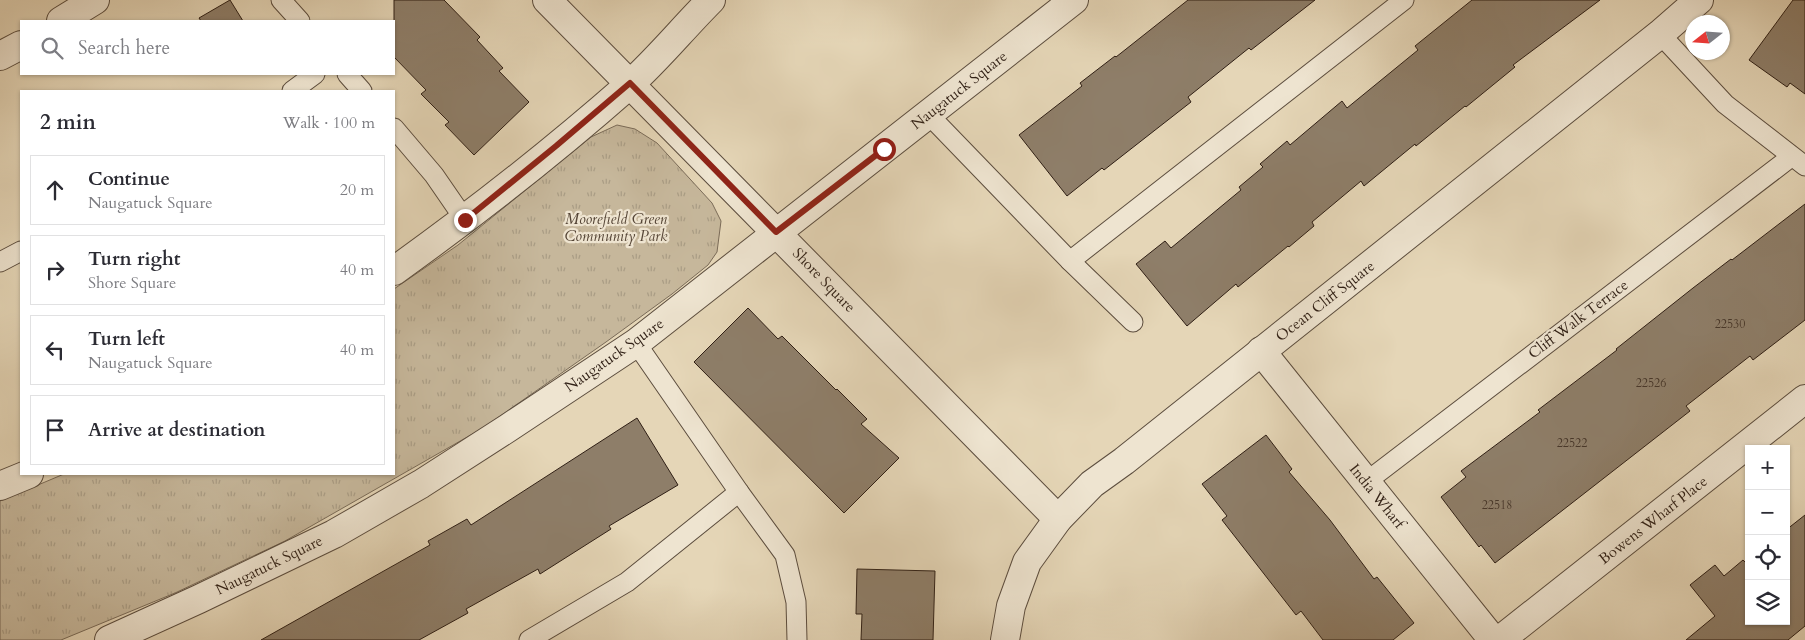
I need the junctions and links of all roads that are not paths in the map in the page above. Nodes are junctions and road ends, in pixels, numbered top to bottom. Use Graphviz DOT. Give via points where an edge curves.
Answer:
graph roads {
  1 [pos="95,0"];
  2 [pos="281,0"];
  3 [pos="546,0"];
  4 [pos="710,0"];
  5 [pos="1074,0"];
  6 [pos="1404,0"];
  7 [pos="1699,0"];
  8 [pos="63,20"];
  9 [pos="299,20"];
  10 [pos="1660,34"];
  11 [pos="20,46"];
  12 [pos="0,56"];
  13 [pos="314,75"];
  14 [pos="348,75"];
  15 [pos="630,83"];
  16 [pos="293,90"];
  17 [pos="361,90"];
  18 [pos="928,114"];
  19 [pos="395,129"];
  20 [pos="1798,161"];
  21 [pos="465,220"];
  22 [pos="776,232"];
  23 [pos="20,252"];
  24 [pos="1070,261"];
  25 [pos="0,262"];
  26 [pos="395,270"];
  27 [pos="1133,322"];
  28 [pos="636,343"];
  29 [pos="1261,351"];
  30 [pos="1805,399"];
  31 [pos="27,475"];
  32 [pos="1366,482"];
  33 [pos="0,486"];
  34 [pos="739,492"];
  35 [pos="1058,519"];
  36 [pos="109,640"];
  37 [pos="529,640"];
  38 [pos="797,640"];
  39 [pos="1005,640"];
  40 [pos="1493,640"];
  41 [pos="1500,640"];
  1 -- 8 [label="street"];
  2 -- 9 [label="lane"];
  3 -- 15 [label="street, Shore Square"];
  4 -- 15 [label="street"];
  5 -- 18 [label="street, Naugatuck Square"];
  6 -- 24 [label="lane"];
  7 -- 10 [label="street, Ocean Cliff Square"];
  10 -- 20 [label="lane" via="1725,104"];
  10 -- 29 [label="street, Ocean Cliff Square"];
  11 -- 12 [label="street"];
  13 -- 16 [label="lane"];
  14 -- 17 [label="lane"];
  15 -- 21 [label="street"];
  15 -- 22 [label="street, Shore Square"];
  18 -- 22 [label="street, Naugatuck Square"];
  18 -- 24 [label="lane"];
  19 -- 21 [label="lane" via="434,175"];
  20 -- 32 [label="lane, Cliff Walk Terrace"];
  21 -- 26 [label="street"];
  22 -- 28 [label="street, Naugatuck Square"];
  22 -- 35 [label="street, Shore Square"];
  23 -- 25 [label="lane"];
  24 -- 27 [label="lane"];
  28 -- 34 [label="lane"];
  28 -- 36 [label="street, Naugatuck Square" via="421,484 342,529"];
  29 -- 32 [label="street, India Wharf"];
  29 -- 35 [label="street, Ocean Cliff Square" via="1092,484"];
  30 -- 41 [label="street, Bowens Wharf Place"];
  31 -- 33 [label="street"];
  32 -- 40 [label="street, India Wharf"];
  34 -- 37 [label="lane" via="627,582"];
  34 -- 38 [label="lane" via="785,555 796,602"];
  35 -- 39 [label="street, Ocean Cliff Square" via="1027,562 1011,606"];
}
